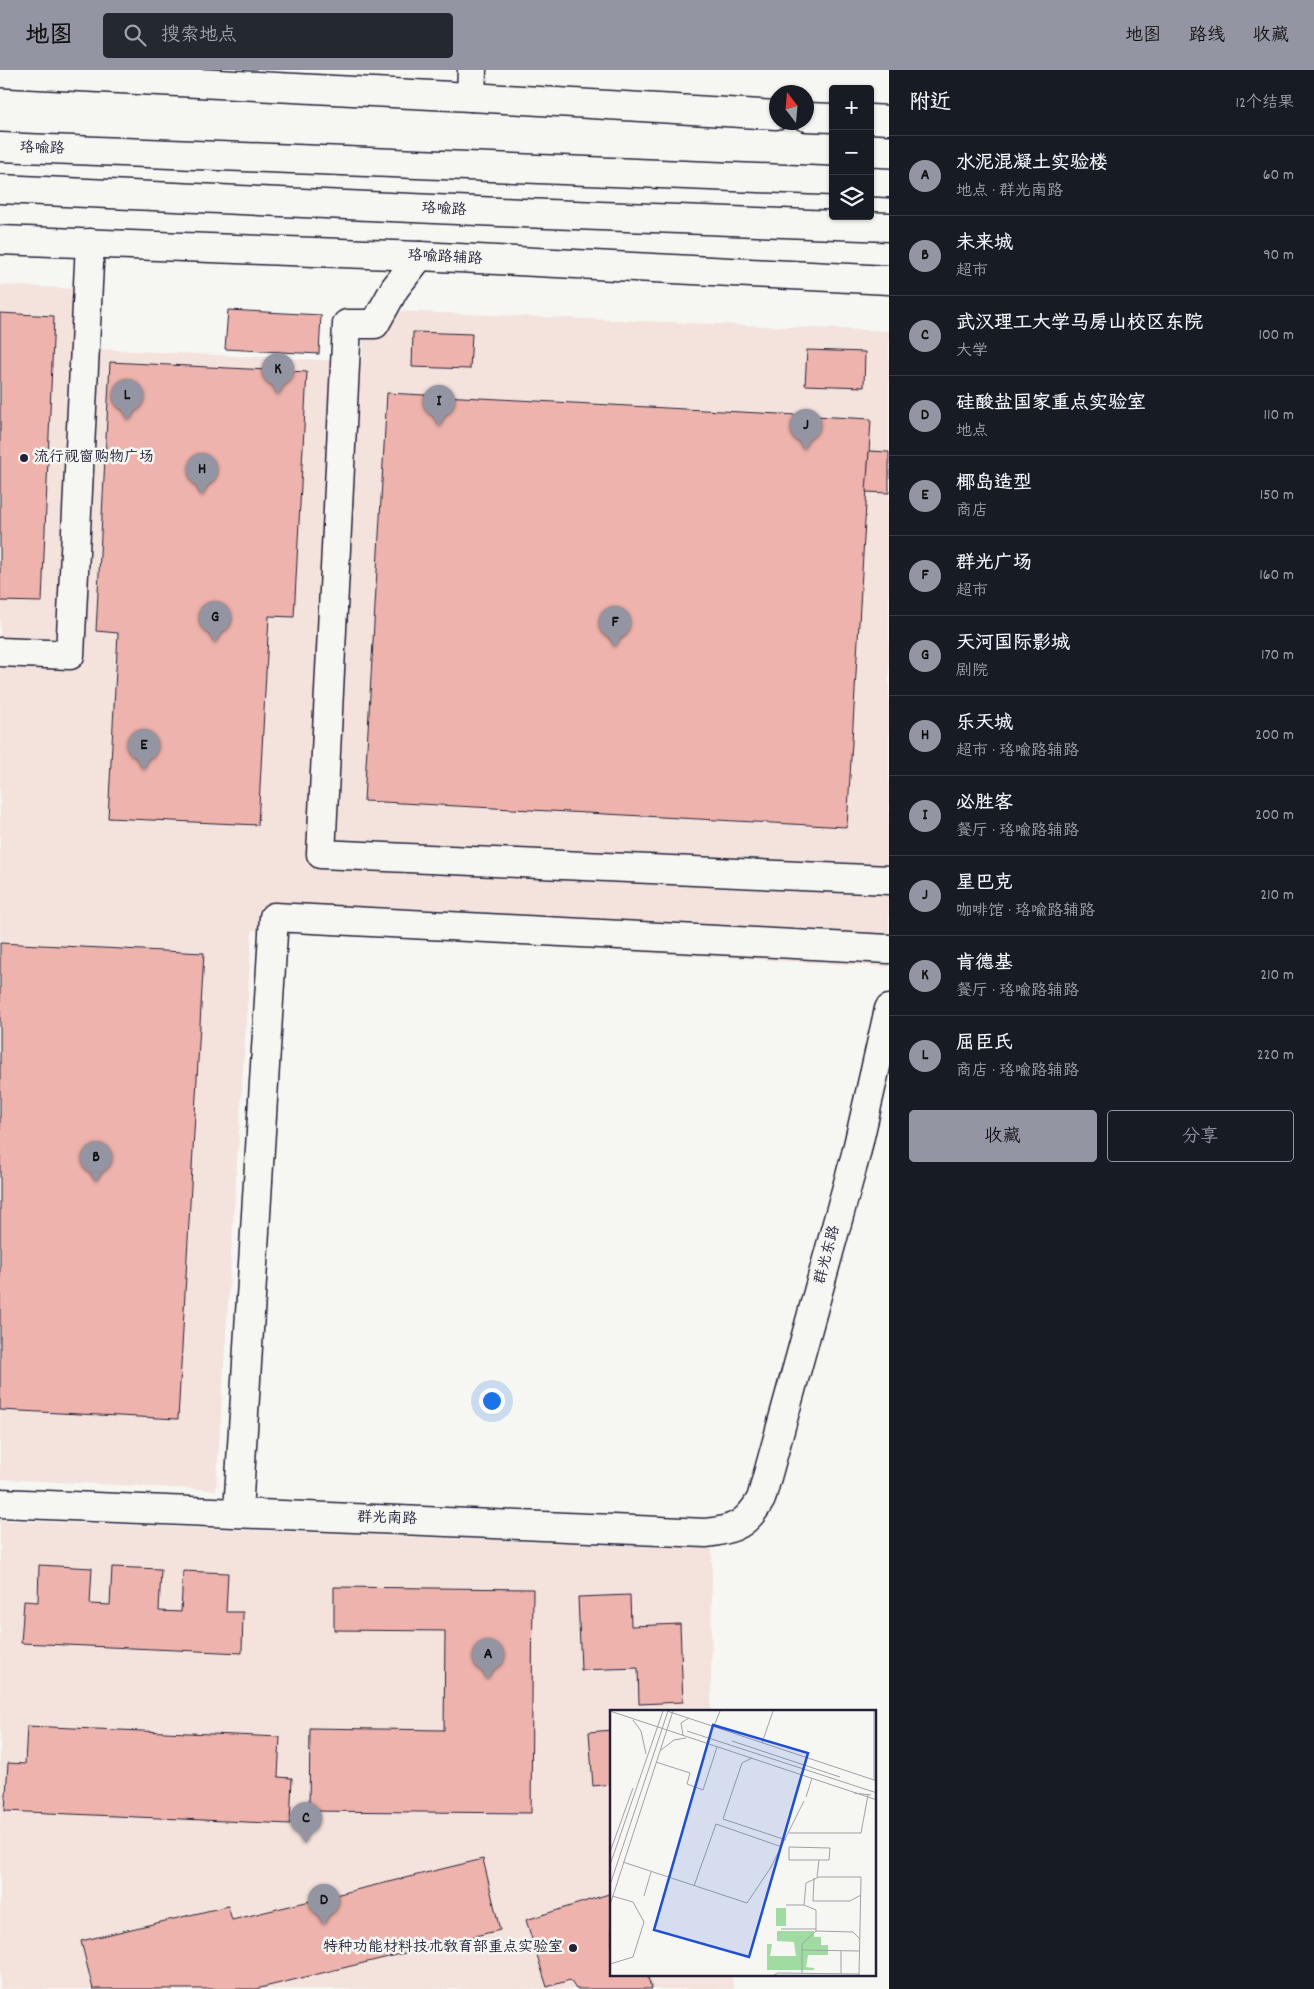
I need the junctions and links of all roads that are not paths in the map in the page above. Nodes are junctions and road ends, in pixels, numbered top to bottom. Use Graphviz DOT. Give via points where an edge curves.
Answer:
graph roads {
  1 [pos="472,70"];
  2 [pos="10,72"];
  3 [pos="471,97"];
  4 [pos="769,115"];
  5 [pos="814,117"];
  6 [pos="829,118"];
  7 [pos="874,119"];
  8 [pos="889,120"];
  9 [pos="0,148"];
  10 [pos="829,181"];
  11 [pos="874,182"];
  12 [pos="889,183"];
  13 [pos="0,189"];
  14 [pos="889,227"];
  15 [pos="0,240"];
  16 [pos="90,243"];
  17 [pos="420,256"];
  18 [pos="889,280"];
  19 [pos="0,652"];
  20 [pos="889,880"];
  21 [pos="889,949"];
  22 [pos="889,1009"];
  23 [pos="761,1499"];
  24 [pos="0,1503"];
  25 [pos="238,1512"];
  1 -- 3 [label="main road"];
  2 -- 3 [label="main road"];
  3 -- 4 [label="main road"];
  5 -- 6 [label="main road"];
  7 -- 8 [label="main road"];
  9 -- 10 [label="main road, 珞喻路"];
  11 -- 12 [label="main road"];
  13 -- 14 [label="main road, 珞喻路"];
  15 -- 16 [label="main road, 珞喻路辅路"];
  16 -- 17 [label="main road, 珞喻路辅路"];
  16 -- 19 [label="main road" via="70,655"];
  17 -- 18 [label="main road, 珞喻路辅路"];
  17 -- 20 [label="main road" via="395,288 375,324 347,324 321,854"];
  21 -- 25 [label="main road" via="274,918"];
  22 -- 23 [label="main road, 群光东路" via="856,1154"];
  23 -- 25 [label="main road, 群光南路" via="752,1515 740,1524 726,1531 706,1533"];
  24 -- 25 [label="main road, 群光南路"];
}
